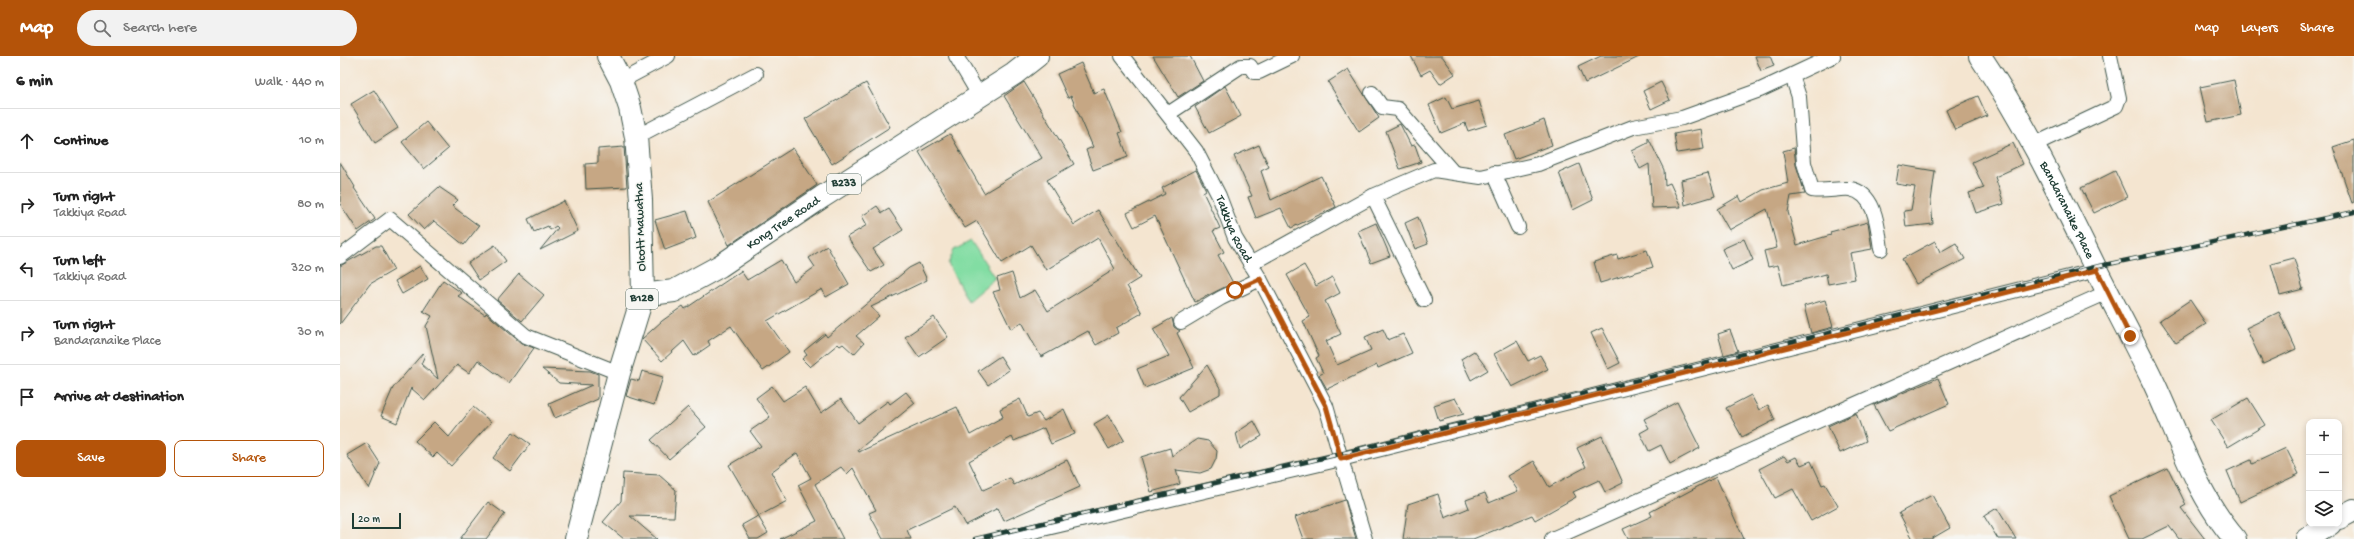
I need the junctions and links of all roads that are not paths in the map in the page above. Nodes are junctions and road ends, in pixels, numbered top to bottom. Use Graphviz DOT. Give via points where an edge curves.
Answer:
graph roads {
  1 [pos="608,56"];
  2 [pos="668,56"];
  3 [pos="956,56"];
  4 [pos="1037,56"];
  5 [pos="1122,56"];
  6 [pos="1292,56"];
  7 [pos="1833,56"];
  8 [pos="1980,56"];
  9 [pos="2110,56"];
  10 [pos="756,74"];
  11 [pos="1792,76"];
  12 [pos="621,80"];
  13 [pos="1372,93"];
  14 [pos="979,95"];
  15 [pos="1168,114"];
  16 [pos="636,137"];
  17 [pos="2033,145"];
  18 [pos="1452,171"];
  19 [pos="1494,173"];
  20 [pos="1374,196"];
  21 [pos="1518,227"];
  22 [pos="1881,249"];
  23 [pos="340,257"];
  24 [pos="1250,264"];
  25 [pos="2097,270"];
  26 [pos="1260,279"];
  27 [pos="2108,292"];
  28 [pos="643,295"];
  29 [pos="1424,300"];
  30 [pos="1181,322"];
  31 [pos="619,373"];
  32 [pos="1341,459"];
  33 [pos="2354,510"];
  34 [pos="2342,516"];
  35 [pos="2325,527"];
  36 [pos="576,539"];
  37 [pos="1000,539"];
  38 [pos="1365,539"];
  39 [pos="1552,539"];
  40 [pos="2235,539"];
  41 [pos="2307,539"];
  1 -- 12 [label="main road, Olcott Mawatha / B128"];
  2 -- 12 [label="street"];
  3 -- 14 [label="street"];
  4 -- 14 [label="main road, Kong Tree Road / B233" via="1014,74"];
  5 -- 15 [label="street, Takkiya Road"];
  6 -- 15 [label="street" via="1259,72 1254,72 1250,66 1241,66"];
  7 -- 11 [label="street"];
  8 -- 17 [label="main road, Bandaranaike Place"];
  9 -- 17 [label="street" via="2120,98 2116,106"];
  10 -- 16 [label="street"];
  11 -- 19 [label="street" via="1682,118 1633,127 1538,164"];
  11 -- 22 [label="street" via="1798,97 1804,163 1812,190 1850,189 1860,192 1868,201 1877,222"];
  12 -- 16 [label="main road, Olcott Mawatha / B128"];
  13 -- 18 [label="street" via="1382,107 1398,109"];
  14 -- 28 [label="main road, Kong Tree Road / B233" via="720,266 674,291"];
  15 -- 24 [label="street, Takkiya Road" via="1196,151 1219,196 1235,238"];
  16 -- 28 [label="main road, Olcott Mawatha / B128" via="641,200"];
  17 -- 25 [label="main road, Bandaranaike Place"];
  18 -- 19 [label="street" via="1481,177"];
  18 -- 20 [label="street" via="1434,170"];
  19 -- 21 [label="street"];
  20 -- 24 [label="street"];
  20 -- 29 [label="street"];
  23 -- 31 [label="street" via="390,219 526,336"];
  24 -- 26 [label="street, Takkiya Road"];
  25 -- 27 [label="main road, Bandaranaike Place"];
  25 -- 32 [label="street"];
  26 -- 30 [label="street"];
  26 -- 32 [label="street, Takkiya Road" via="1326,406"];
  27 -- 39 [label="street"];
  27 -- 40 [label="main road, Bandaranaike Place" via="2152,379 2202,491 2214,513"];
  28 -- 31 [label="main road, Olcott Mawatha / B128"];
  31 -- 36 [label="main road, Olcott Mawatha / B128"];
  32 -- 37 [label="street"];
  32 -- 38 [label="street, Takkiya Road"];
  33 -- 34 [label="main road"];
  35 -- 41 [label="main road"];
}
